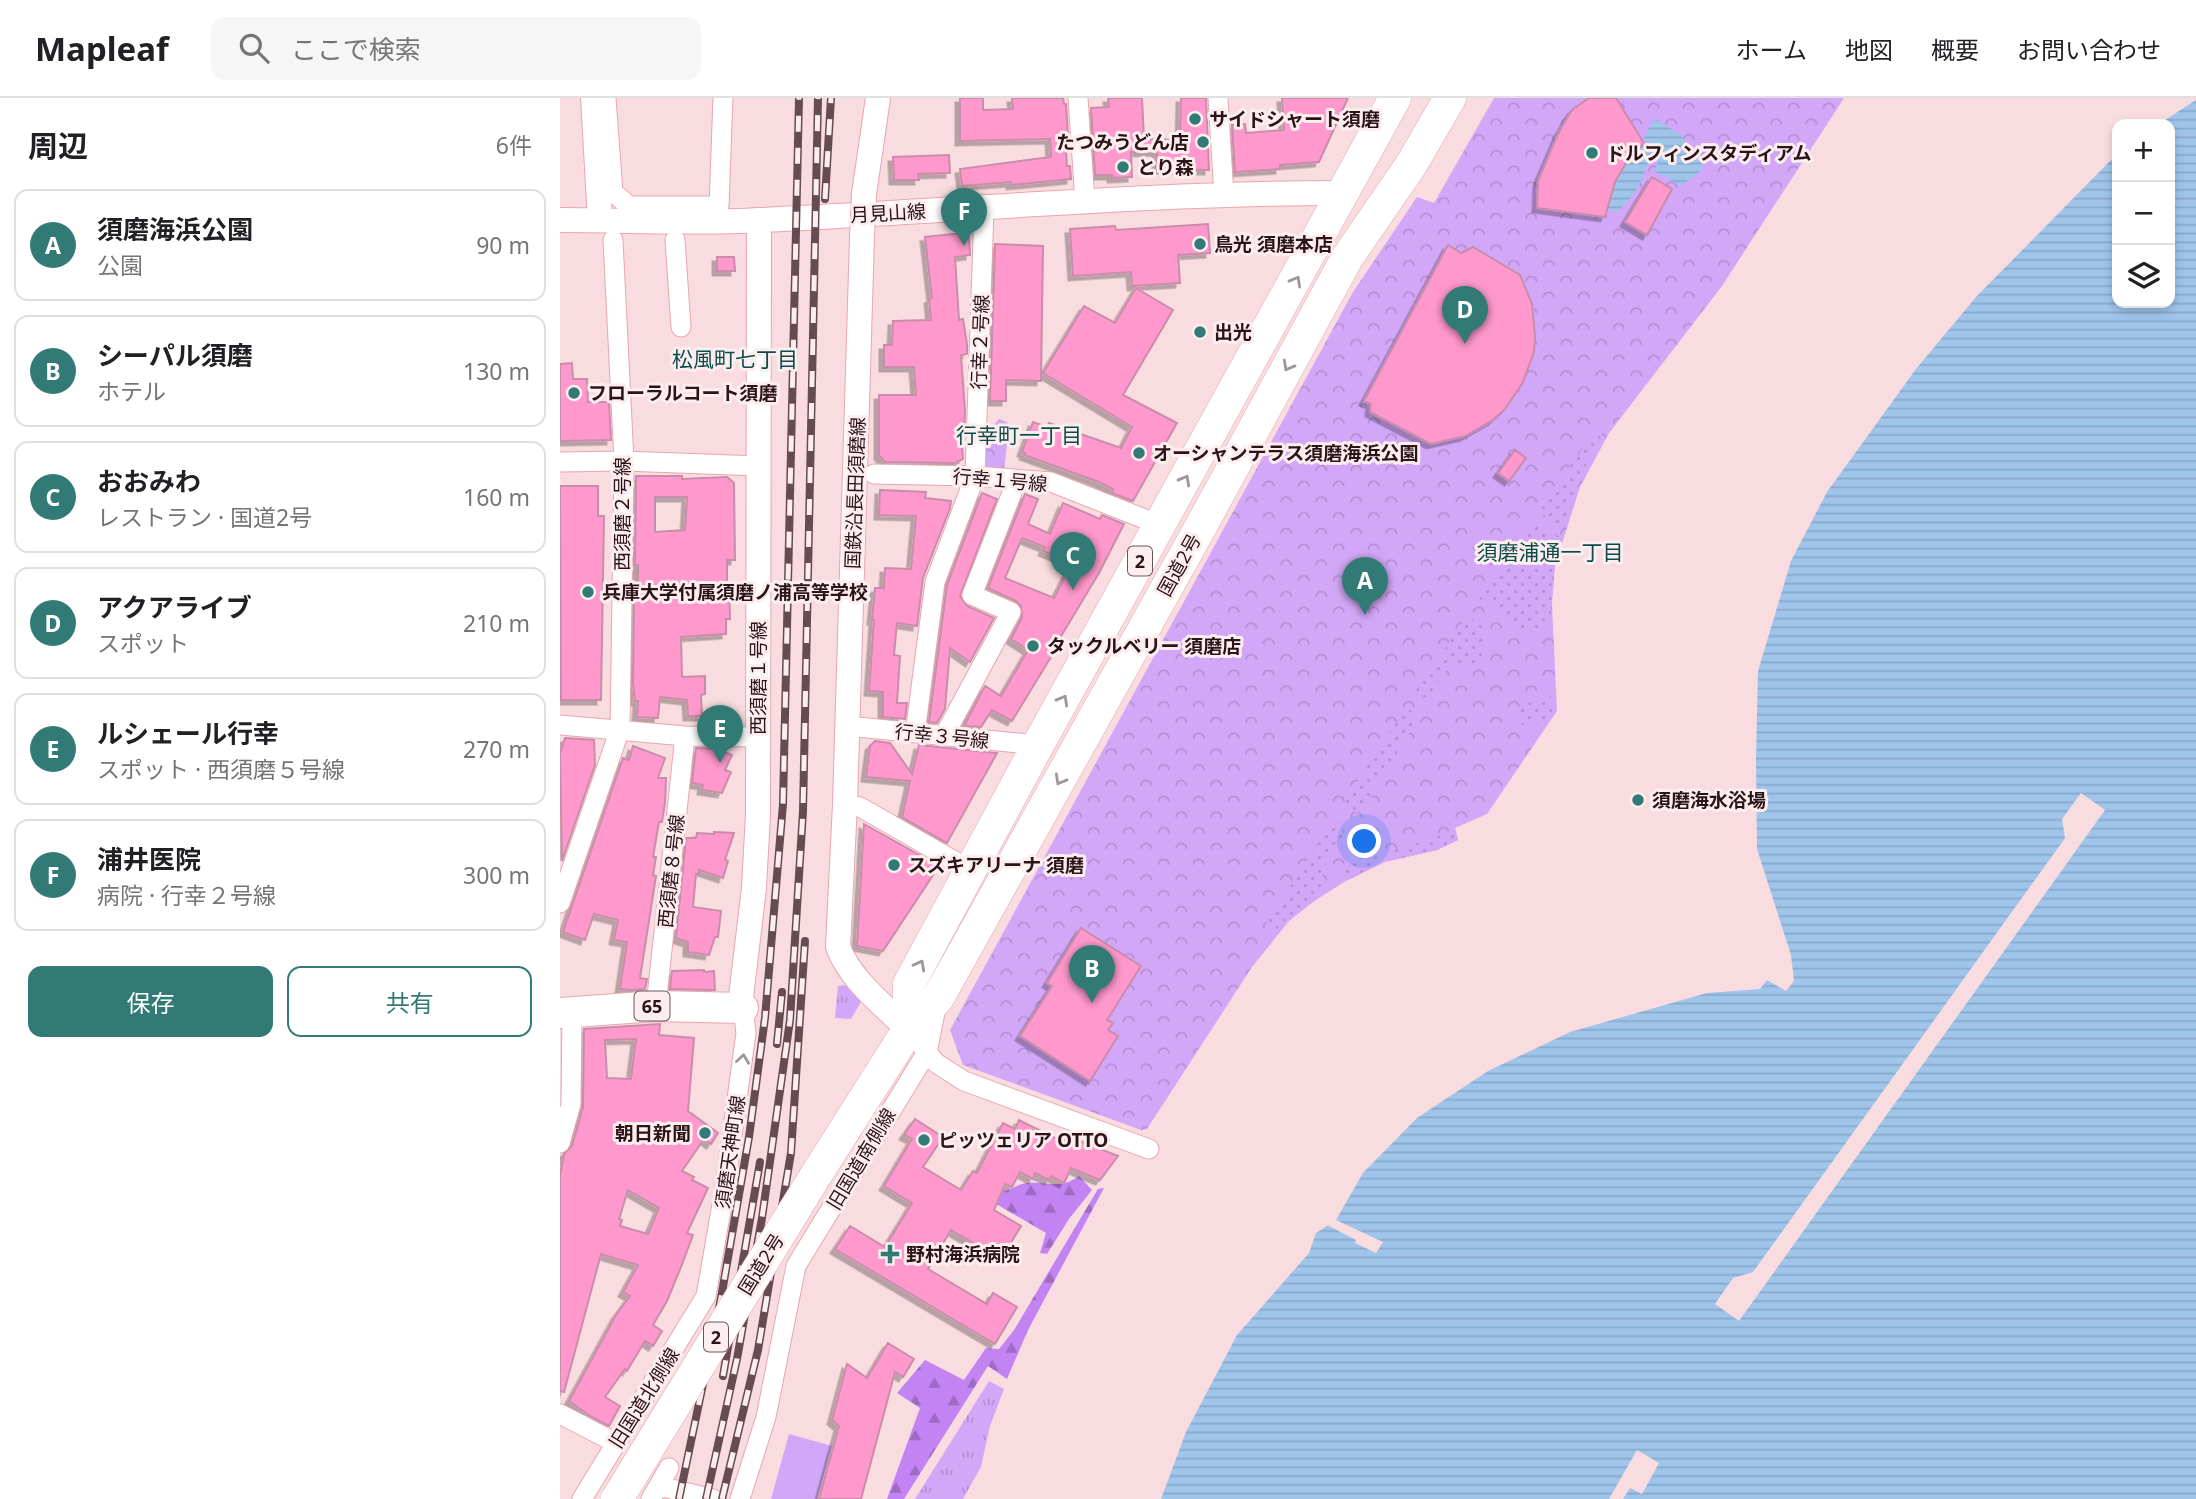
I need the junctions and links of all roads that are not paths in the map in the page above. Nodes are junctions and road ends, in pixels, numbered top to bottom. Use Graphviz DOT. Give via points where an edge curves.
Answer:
graph roads {
  1 [pos="593,98"];
  2 [pos="606,98"];
  3 [pos="723,98"];
  4 [pos="878,98"];
  5 [pos="1078,98"];
  6 [pos="1218,98"];
  7 [pos="1395,98"];
  8 [pos="1436,98"];
  9 [pos="1450,98"];
  10 [pos="1343,193"];
  11 [pos="1224,196"];
  12 [pos="1085,202"];
  13 [pos="984,208"];
  14 [pos="560,220"];
  15 [pos="759,221"];
  16 [pos="607,230"];
  17 [pos="675,240"];
  18 [pos="1357,243"];
  19 [pos="681,327"];
  20 [pos="624,461"];
  21 [pos="560,462"];
  22 [pos="759,466"];
  23 [pos="874,474"];
  24 [pos="975,476"];
  25 [pos="1017,480"];
  26 [pos="1160,525"];
  27 [pos="560,726"];
  28 [pos="847,726"];
  29 [pos="620,729"];
  30 [pos="915,733"];
  31 [pos="685,736"];
  32 [pos="944,736"];
  33 [pos="758,737"];
  34 [pos="1038,745"];
  35 [pos="845,804"];
  36 [pos="970,870"];
  37 [pos="560,903"];
  38 [pos="656,1006"];
  39 [pos="743,1008"];
  40 [pos="566,1012"];
  41 [pos="917,1041"];
  42 [pos="560,1143"];
  43 [pos="1149,1149"];
  44 [pos="706,1296"];
  45 [pos="560,1414"];
  46 [pos="616,1443"];
  47 [pos="669,1468"];
  48 [pos="655,1493"];
  49 [pos="582,1499"];
  50 [pos="617,1499"];
  51 [pos="713,1499"];
  52 [pos="740,1499"];
  1 -- 16 [label="street"];
  2 -- 3 [label="street" via="613,192 629,206 719,206"];
  4 -- 28 [label="street, 国鉄沿長田須磨線, bridge" via="864,194"];
  5 -- 12 [label="street"];
  6 -- 11 [label="street"];
  7 -- 10 [label="highway, 国道2号 / 2"];
  8 -- 10 [label="highway" via="1378,184"];
  9 -- 18 [label="highway, 国道2号 / 2"];
  10 -- 11 [label="street, 月見山線"];
  10 -- 18 [label="highway"];
  26 -- 10 [label="highway, 国道2号 / 2, one-way"];
  11 -- 12 [label="street, 月見山線"];
  12 -- 13 [label="street, 月見山線"];
  13 -- 15 [label="street, 月見山線"];
  13 -- 24 [label="street, 行幸２号線"];
  14 -- 16 [label="street, 月見山線"];
  15 -- 16 [label="street, 月見山線" via="634,223"];
  15 -- 22 [label="street, 西須磨１号線"];
  16 -- 20 [label="street, 西須磨２号線"];
  17 -- 19 [label="street"];
  18 -- 41 [label="highway, 国道2号 / 2, one-way"];
  20 -- 21 [label="street"];
  20 -- 22 [label="street"];
  20 -- 29 [label="street, 西須磨２号線"];
  22 -- 33 [label="street, 西須磨１号線"];
  23 -- 24 [label="street, 行幸１号線"];
  24 -- 25 [label="street, 行幸１号線"];
  24 -- 30 [label="street, 行幸２号線" via="935,582"];
  25 -- 26 [label="street, 行幸１号線" via="1051,482"];
  25 -- 32 [label="street" via="972,595 1012,612"];
  34 -- 26 [label="highway, 国道2号 / 2, one-way"];
  27 -- 29 [label="street"];
  28 -- 30 [label="street, 行幸３号線"];
  28 -- 35 [label="street, 国鉄沿長田須磨線"];
  29 -- 31 [label="street"];
  29 -- 37 [label="street, 西須磨２号線"];
  30 -- 32 [label="street, 行幸３号線"];
  31 -- 33 [label="street"];
  31 -- 38 [label="street, 西須磨８号線"];
  32 -- 34 [label="street, 行幸３号線"];
  33 -- 39 [label="street, 西須磨１号線" via="756,863"];
  34 -- 36 [label="highway, 国道2号 / 2"];
  35 -- 36 [label="street" via="860,807"];
  35 -- 41 [label="street, 国鉄沿長田須磨線" via="838,947 855,978"];
  41 -- 36 [label="highway, 国道2号 / 2, one-way" via="909,984"];
  38 -- 39 [label="main road, 65"];
  38 -- 40 [label="main road, 65"];
  44 -- 39 [label="street, 須磨天神町線, one-way" via="747,1033"];
  40 -- 42 [label="street" via="571,1104"];
  41 -- 43 [label="street" via="936,1063 975,1086"];
  41 -- 50 [label="highway, 国道2号 / 2, bridge" via="816,1175"];
  41 -- 52 [label="street, 旧国道南側線" via="796,1266 766,1417"];
  44 -- 46 [label="street, 旧国道北側線"];
  45 -- 46 [label="street"];
  46 -- 49 [label="street, 旧国道北側線"];
  47 -- 48 [label="street"];
  48 -- 51 [label="street"];
}
